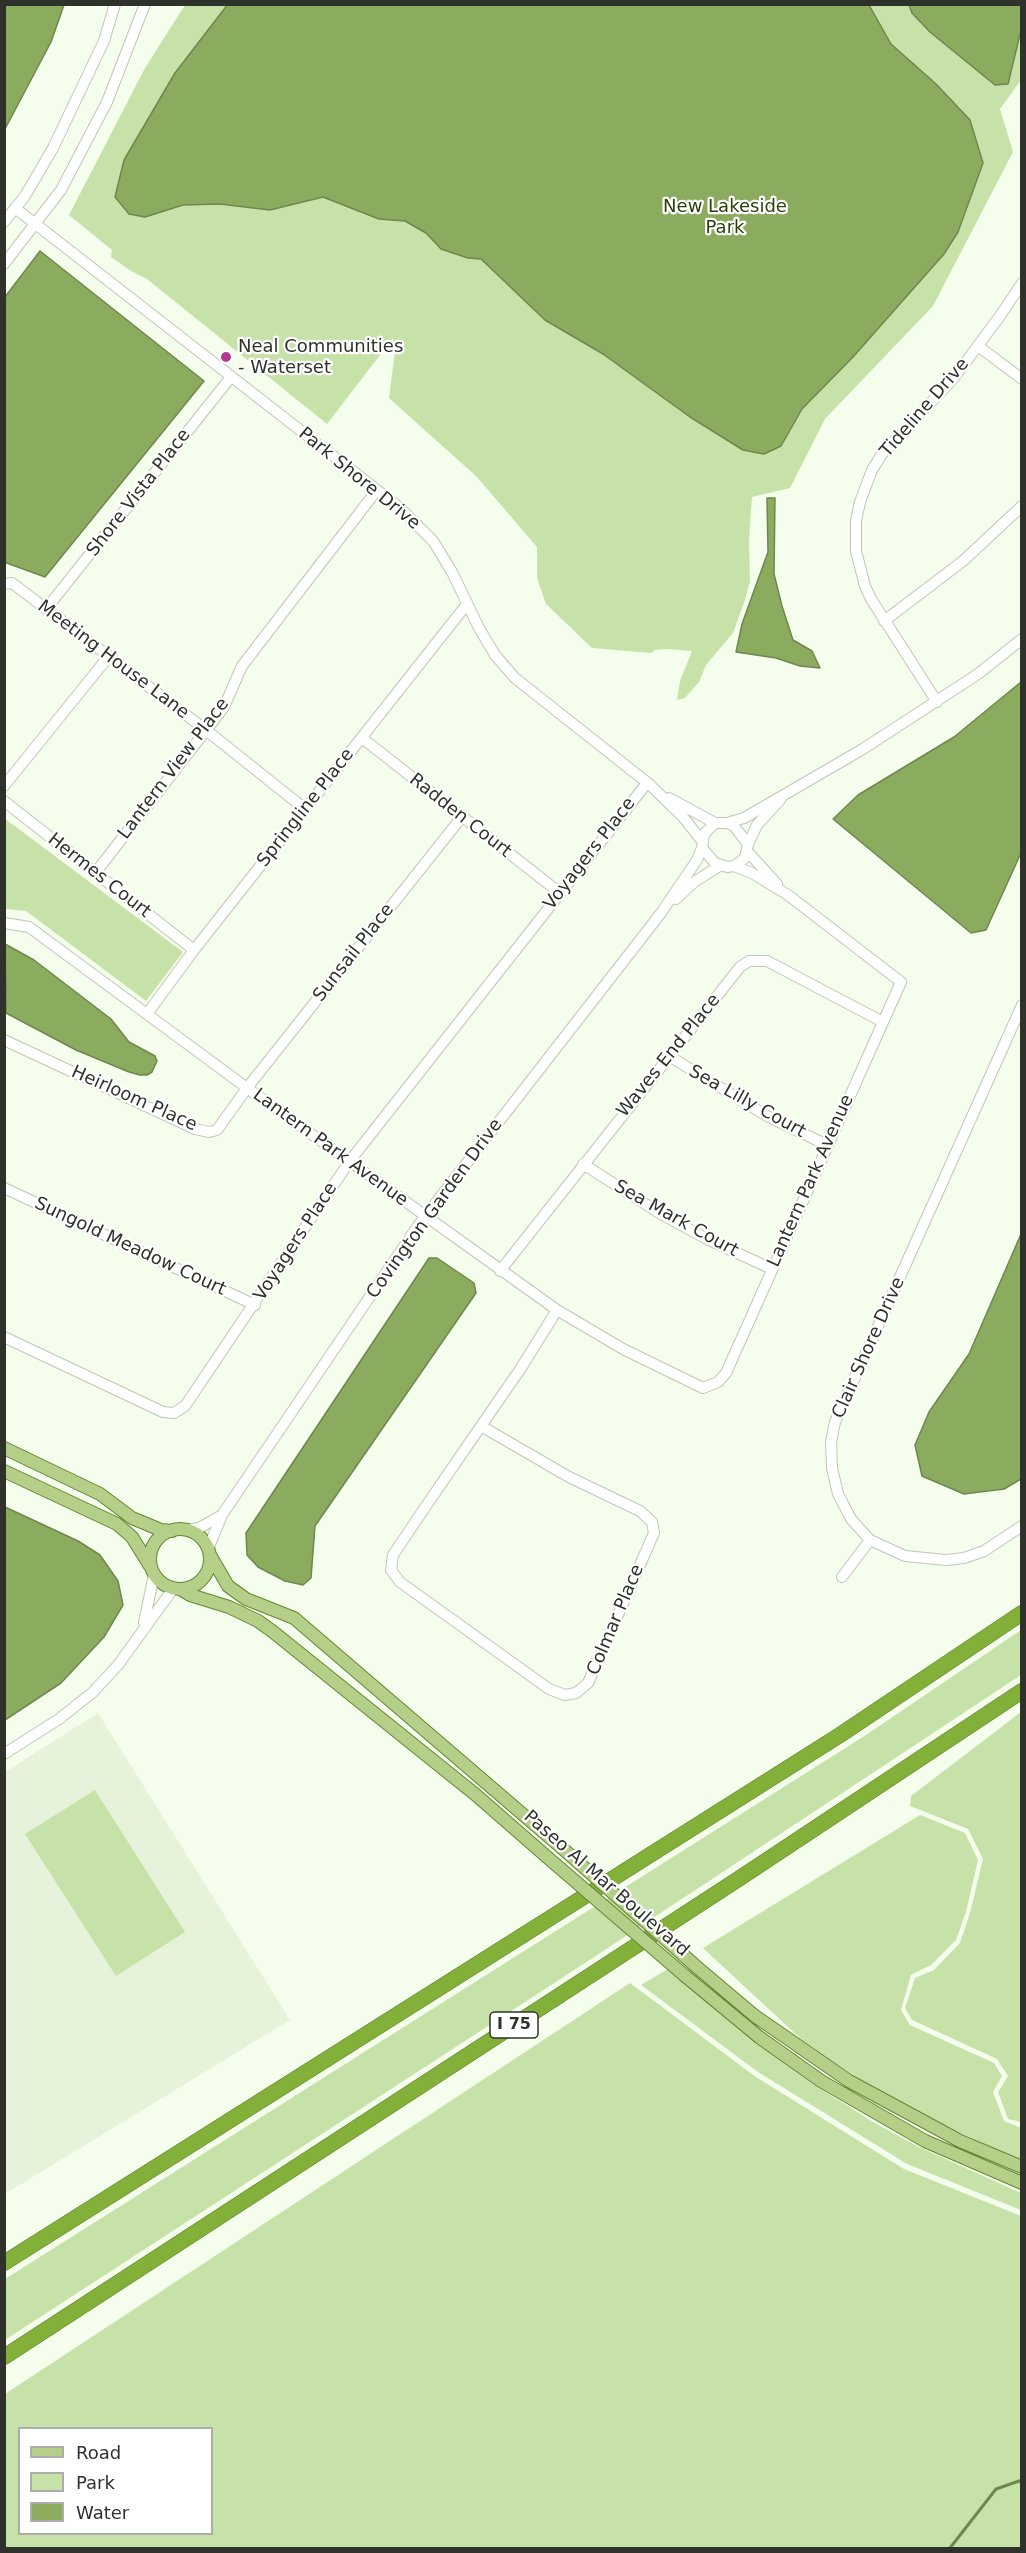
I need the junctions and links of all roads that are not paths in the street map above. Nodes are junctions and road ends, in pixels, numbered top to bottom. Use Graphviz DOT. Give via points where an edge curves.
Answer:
graph roads {
  1 [pos="115,4"];
  2 [pos="145,4"];
  3 [pos="15,208"];
  4 [pos="4,222"];
  5 [pos="37,224"];
  6 [pos="4,264"];
  7 [pos="1022,283"];
  8 [pos="978,346"];
  9 [pos="231,376"];
  10 [pos="1022,379"];
  11 [pos="377,490"];
  12 [pos="1022,506"];
  13 [pos="4,584"];
  14 [pos="467,604"];
  15 [pos="46,609"];
  16 [pos="884,621"];
  17 [pos="1022,639"];
  18 [pos="109,656"];
  19 [pos="937,702"];
  20 [pos="206,730"];
  21 [pos="362,738"];
  22 [pos="647,783"];
  23 [pos="4,786"];
  24 [pos="793,787"];
  25 [pos="656,791"];
  26 [pos="4,801"];
  27 [pos="305,809"];
  28 [pos="461,818"];
  29 [pos="715,823"];
  30 [pos="727,823"];
  31 [pos="702,844"];
  32 [pos="748,848"];
  33 [pos="721,866"];
  34 [pos="734,866"];
  35 [pos="96,872"];
  36 [pos="560,893"];
  37 [pos="788,895"];
  38 [pos="661,914"];
  39 [pos="4,923"];
  40 [pos="194,950"];
  41 [pos="1022,1005"];
  42 [pos="147,1014"];
  43 [pos="884,1022"];
  44 [pos="4,1040"];
  45 [pos="669,1056"];
  46 [pos="247,1088"];
  47 [pos="827,1145"];
  48 [pos="349,1162"];
  49 [pos="583,1164"];
  50 [pos="4,1188"];
  51 [pos="425,1217"];
  52 [pos="771,1269"];
  53 [pos="500,1271"];
  54 [pos="255,1305"];
  55 [pos="557,1310"];
  56 [pos="4,1337"];
  57 [pos="481,1426"];
  58 [pos="4,1448"];
  59 [pos="4,1471"];
  60 [pos="222,1515"];
  61 [pos="1022,1526"];
  62 [pos="172,1530"];
  63 [pos="187,1530"];
  64 [pos="870,1540"];
  65 [pos="209,1552"];
  66 [pos="153,1571"];
  67 [pos="842,1577"];
  68 [pos="178,1589"];
  69 [pos="1022,1613"];
  70 [pos="141,1630"];
  71 [pos="1022,1691"];
  72 [pos="4,1754"];
  73 [pos="1022,2167"];
  74 [pos="1022,2183"];
  75 [pos="4,2263"];
  76 [pos="4,2357"];
  1 -- 3 [label="street" via="83,88 53,148"];
  2 -- 5 [label="street" via="107,102 61,190"];
  3 -- 4 [label="street"];
  3 -- 5 [label="street, Park Shore Drive"];
  5 -- 6 [label="street"];
  5 -- 9 [label="street, Park Shore Drive"];
  7 -- 8 [label="street, Tideline Drive"];
  8 -- 10 [label="street"];
  8 -- 16 [label="street, Tideline Drive" via="953,379 882,454 860,502 856,536 860,568"];
  9 -- 11 [label="street, Park Shore Drive"];
  9 -- 15 [label="street, Shore Vista Place"];
  11 -- 14 [label="street, Park Shore Drive" via="433,541"];
  11 -- 20 [label="street, Lantern View Place" via="242,666 224,707"];
  12 -- 16 [label="street" via="963,561"];
  13 -- 15 [label="street, Meeting House Lane" via="12,583"];
  14 -- 21 [label="street, Springline Place"];
  14 -- 22 [label="street, Park Shore Drive" via="495,655 515,678"];
  15 -- 18 [label="street, Meeting House Lane"];
  16 -- 19 [label="street, Tideline Drive"];
  17 -- 19 [label="street"];
  18 -- 20 [label="street, Meeting House Lane"];
  18 -- 23 [label="street"];
  19 -- 24 [label="street"];
  20 -- 27 [label="street, Meeting House Lane"];
  20 -- 35 [label="street, Lantern View Place"];
  21 -- 27 [label="street, Springline Place"];
  21 -- 28 [label="street, Radden Court"];
  22 -- 25 [label="street, Park Shore Drive"];
  22 -- 36 [label="street, Voyagers Place"];
  24 -- 30 [label="street" via="744,818"];
  24 -- 32 [label="street" via="757,825"];
  25 -- 29 [label="street, Park Shore Drive"];
  25 -- 31 [label="street, Park Shore Drive" via="683,817"];
  26 -- 35 [label="street, Hermes Court"];
  27 -- 40 [label="street, Springline Place"];
  28 -- 36 [label="street, Radden Court"];
  28 -- 46 [label="street, Sunsail Place"];
  29 -- 30 [label="street"];
  29 -- 31 [label="street, Covington Garden Drive" via="706,831"];
  30 -- 32 [label="street" via="740,831"];
  31 -- 33 [label="street" via="710,860"];
  31 -- 38 [label="street, Covington Garden Drive" via="697,860"];
  32 -- 34 [label="street" via="742,862"];
  32 -- 37 [label="street"];
  33 -- 34 [label="street"];
  33 -- 38 [label="street, Covington Garden Drive" via="694,882"];
  34 -- 37 [label="street"];
  35 -- 40 [label="street, Hermes Court"];
  36 -- 48 [label="street, Voyagers Place"];
  37 -- 43 [label="street, Lantern Park Avenue" via="901,982"];
  38 -- 51 [label="street, Covington Garden Drive"];
  39 -- 42 [label="street, Lantern Park Avenue" via="29,927"];
  40 -- 42 [label="street, Springline Place"];
  41 -- 64 [label="street, Clair Shore Drive" via="835,1422 832,1468 838,1494 851,1519"];
  42 -- 46 [label="street, Lantern Park Avenue"];
  43 -- 45 [label="street, Waves End Place" via="779,966 758,959 740,967"];
  43 -- 47 [label="street, Lantern Park Avenue"];
  44 -- 46 [label="street, Heirloom Place" via="209,1132 222,1125"];
  45 -- 47 [label="street, Sea Lilly Court" via="767,1116"];
  45 -- 49 [label="street, Waves End Place"];
  46 -- 48 [label="street, Lantern Park Avenue"];
  47 -- 52 [label="street, Lantern Park Avenue"];
  48 -- 51 [label="street, Lantern Park Avenue"];
  48 -- 54 [label="street, Voyagers Place"];
  49 -- 52 [label="street, Sea Mark Court" via="690,1230"];
  49 -- 53 [label="street, Waves End Place"];
  50 -- 54 [label="street, Sungold Meadow Court"];
  51 -- 53 [label="street, Lantern Park Avenue"];
  51 -- 60 [label="street, Covington Garden Drive"];
  52 -- 55 [label="street, Lantern Park Avenue" via="726,1373 718,1382 703,1388 623,1349"];
  53 -- 55 [label="street, Lantern Park Avenue"];
  54 -- 56 [label="street, Voyagers Place" via="185,1406 174,1413 163,1412"];
  55 -- 57 [label="street, Colmar Place"];
  57 -- 57 [label="street, Colmar Place" via="393,1555 391,1570 400,1581 549,1689 565,1695 576,1693 588,1683 654,1533 652,1522 640,1511 569,1477"];
  58 -- 62 [label="main road" via="100,1494 132,1518 161,1530"];
  59 -- 66 [label="main road" via="117,1524 132,1537"];
  60 -- 63 [label="street, Covington Garden Drive"];
  60 -- 65 [label="street, Covington Garden Drive"];
  61 -- 64 [label="street, Clair Shore Drive" via="984,1551 946,1560 906,1556"];
  62 -- 63 [label="main road"];
  62 -- 66 [label="main road" via="154,1545 150,1558"];
  63 -- 65 [label="main road" via="200,1537"];
  64 -- 67 [label="street"];
  65 -- 68 [label="main road" via="209,1570 204,1578 192,1587"];
  65 -- 73 [label="main road, Paseo Al Mar Boulevard, bridge" via="228,1586 246,1599 294,1618 755,2016 879,2099 960,2141"];
  66 -- 68 [label="main road" via="159,1581"];
  66 -- 70 [label="street"];
  68 -- 70 [label="street"];
  68 -- 74 [label="main road, Paseo Al Mar Boulevard, bridge" via="229,1607 265,1626 476,1795 766,2043 846,2096 925,2141"];
  69 -- 75 [label="highway" via="830,1742"];
  70 -- 72 [label="street" via="118,1665 92,1693"];
  71 -- 76 [label="highway, I 75"];
}
